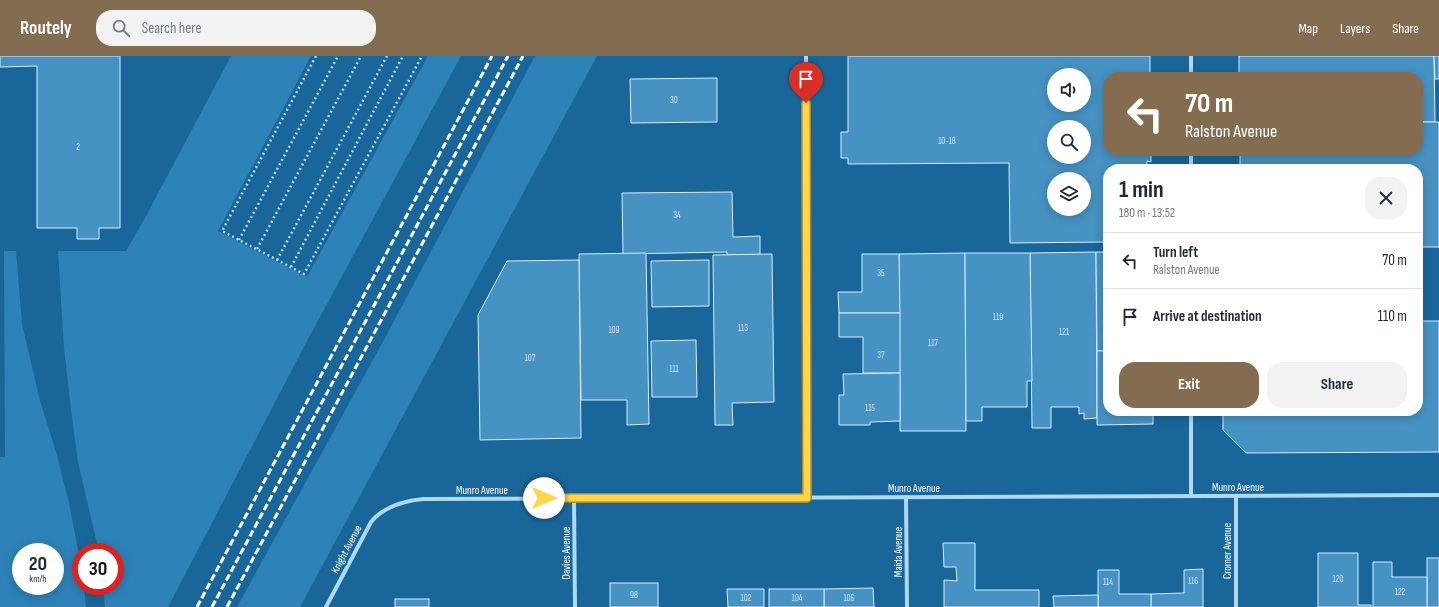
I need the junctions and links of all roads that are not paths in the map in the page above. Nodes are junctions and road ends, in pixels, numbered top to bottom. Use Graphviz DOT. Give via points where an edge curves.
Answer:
graph roads {
  1 [pos="806,56"];
  2 [pos="1191,56"];
  3 [pos="1191,72"];
  4 [pos="1191,416"];
  5 [pos="1439,495"];
  6 [pos="1191,496"];
  7 [pos="1236,496"];
  8 [pos="906,497"];
  9 [pos="574,498"];
  10 [pos="807,498"];
  11 [pos="390,507"];
  12 [pos="326,607"];
  13 [pos="575,607"];
  14 [pos="907,607"];
  15 [pos="1236,607"];
  1 -- 10 [label="street"];
  2 -- 3 [label="street"];
  4 -- 6 [label="street"];
  5 -- 7 [label="street, Munro Avenue"];
  6 -- 7 [label="street, Munro Avenue"];
  6 -- 8 [label="street, Munro Avenue"];
  7 -- 15 [label="street, Cromer Avenue"];
  8 -- 10 [label="street, Munro Avenue"];
  8 -- 14 [label="street, Maida Avenue"];
  9 -- 10 [label="street, Munro Avenue"];
  9 -- 11 [label="street, Munro Avenue" via="423,499 409,500"];
  9 -- 13 [label="street, Davies Avenue"];
  11 -- 12 [label="street, Knight Avenue" via="376,516 366,530"];
}
